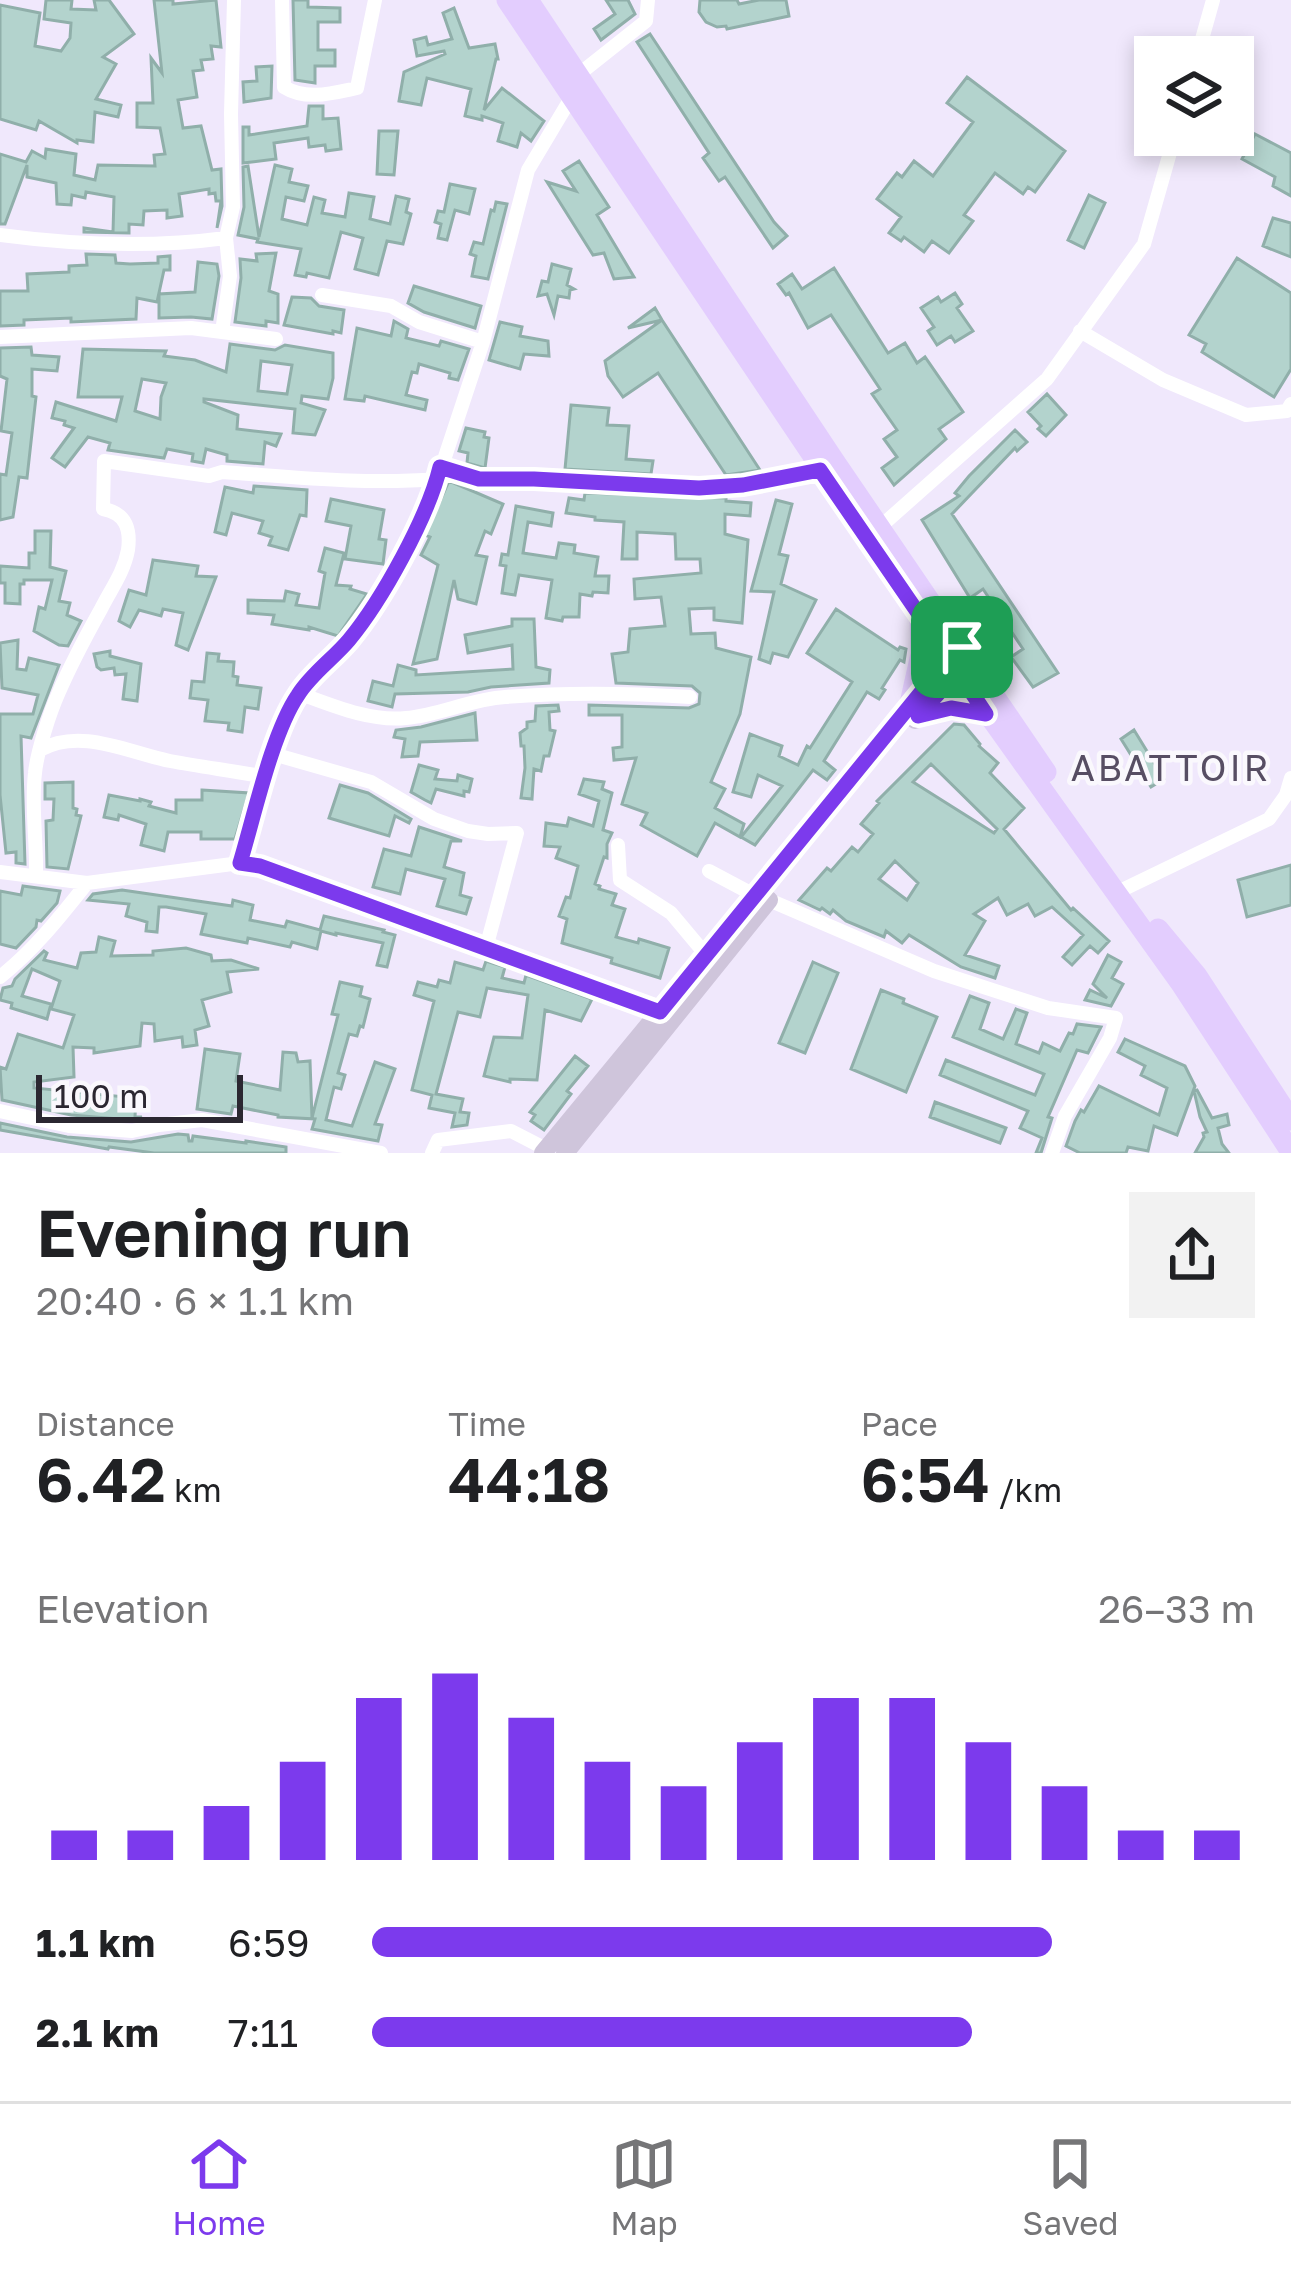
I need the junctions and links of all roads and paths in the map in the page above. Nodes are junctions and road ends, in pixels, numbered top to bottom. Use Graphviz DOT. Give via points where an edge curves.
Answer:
graph roads {
  1 [pos="235,0"];
  2 [pos="283,0"];
  3 [pos="375,0"];
  4 [pos="507,0"];
  5 [pos="528,0"];
  6 [pos="647,0"];
  7 [pos="1213,0"];
  8 [pos="1203,36"];
  9 [pos="578,75"];
  10 [pos="571,98"];
  11 [pos="1169,156"];
  12 [pos="0,235"];
  13 [pos="226,238"];
  14 [pos="322,295"];
  15 [pos="1080,331"];
  16 [pos="222,332"];
  17 [pos="0,337"];
  18 [pos="276,339"];
  19 [pos="483,342"];
  20 [pos="1291,404"];
  21 [pos="820,470"];
  22 [pos="439,473"];
  23 [pos="880,527"];
  24 [pos="920,614"];
  25 [pos="960,660"];
  26 [pos="298,693"];
  27 [pos="690,697"];
  28 [pos="913,712"];
  29 [pos="986,714"];
  30 [pos="40,750"];
  31 [pos="273,754"];
  32 [pos="266,777"];
  33 [pos="1291,778"];
  34 [pos="618,845"];
  35 [pos="240,863"];
  36 [pos="709,871"];
  37 [pos="0,872"];
  38 [pos="36,876"];
  39 [pos="87,883"];
  40 [pos="1124,889"];
  41 [pos="762,898"];
  42 [pos="486,948"];
  43 [pos="707,956"];
  44 [pos="0,976"];
  45 [pos="660,1012"];
  46 [pos="0,1111"];
  47 [pos="1291,1120"];
  48 [pos="487,1136"];
  49 [pos="551,1152"];
  50 [pos="381,1153"];
  51 [pos="432,1153"];
  52 [pos="473,1153"];
  53 [pos="1052,1153"];
  54 [pos="1291,1153"];
  1 -- 13 [label="street"];
  2 -- 3 [label="street" via="284,87 322,95 358,88"];
  4 -- 10 [label="main road"];
  5 -- 9 [label="main road"];
  6 -- 9 [label="street" via="646,21"];
  7 -- 8 [label="street"];
  9 -- 23 [label="main road"];
  10 -- 19 [label="street" via="528,170"];
  10 -- 21 [label="main road"];
  11 -- 15 [label="street" via="1144,244"];
  12 -- 13 [label="street" via="105,244"];
  13 -- 16 [label="street"];
  14 -- 19 [label="street" via="391,306"];
  15 -- 20 [label="street" via="1163,380 1246,415"];
  15 -- 23 [label="street" via="1047,379"];
  16 -- 17 [label="street"];
  16 -- 18 [label="street"];
  19 -- 22 [label="street"];
  21 -- 22 [label="street" via="699,488"];
  21 -- 24 [label="main road"];
  22 -- 26 [label="street" via="399,566 350,639"];
  22 -- 30 [label="street" via="400,482 332,481 104,461 103,509 125,520 128,551 56,698"];
  23 -- 25 [label="main road"];
  24 -- 25 [label="main road"];
  24 -- 28 [label="main road"];
  25 -- 28 [label="main road"];
  25 -- 29 [label="main road"];
  25 -- 40 [label="main road"];
  26 -- 27 [label="street" via="387,718 500,697"];
  26 -- 31 [label="street"];
  28 -- 29 [label="main road"];
  28 -- 41 [label="main road"];
  29 -- 54 [label="main road" via="1182,985"];
  30 -- 32 [label="street" via="84,741"];
  30 -- 38 [label="street"];
  31 -- 32 [label="street"];
  31 -- 42 [label="street" via="371,782 468,831 517,833"];
  32 -- 35 [label="street"];
  33 -- 40 [label="street" via="1269,819"];
  34 -- 43 [label="street" via="620,880 671,913"];
  35 -- 39 [label="street"];
  35 -- 42 [label="street"];
  36 -- 41 [label="street"];
  37 -- 38 [label="street"];
  38 -- 39 [label="street"];
  39 -- 44 [label="street"];
  40 -- 47 [label="main road" via="1196,976"];
  41 -- 43 [label="main road"];
  41 -- 49 [label="main road"];
  41 -- 53 [label="street" via="934,971 1048,1008 1116,1018"];
  42 -- 45 [label="street"];
  43 -- 45 [label="main road"];
  45 -- 49 [label="main road"];
  46 -- 50 [label="street" via="132,1131 202,1120"];
  48 -- 49 [label="street" via="511,1131"];
  48 -- 51 [label="street" via="438,1140"];
  48 -- 52 [label="street"];
}
